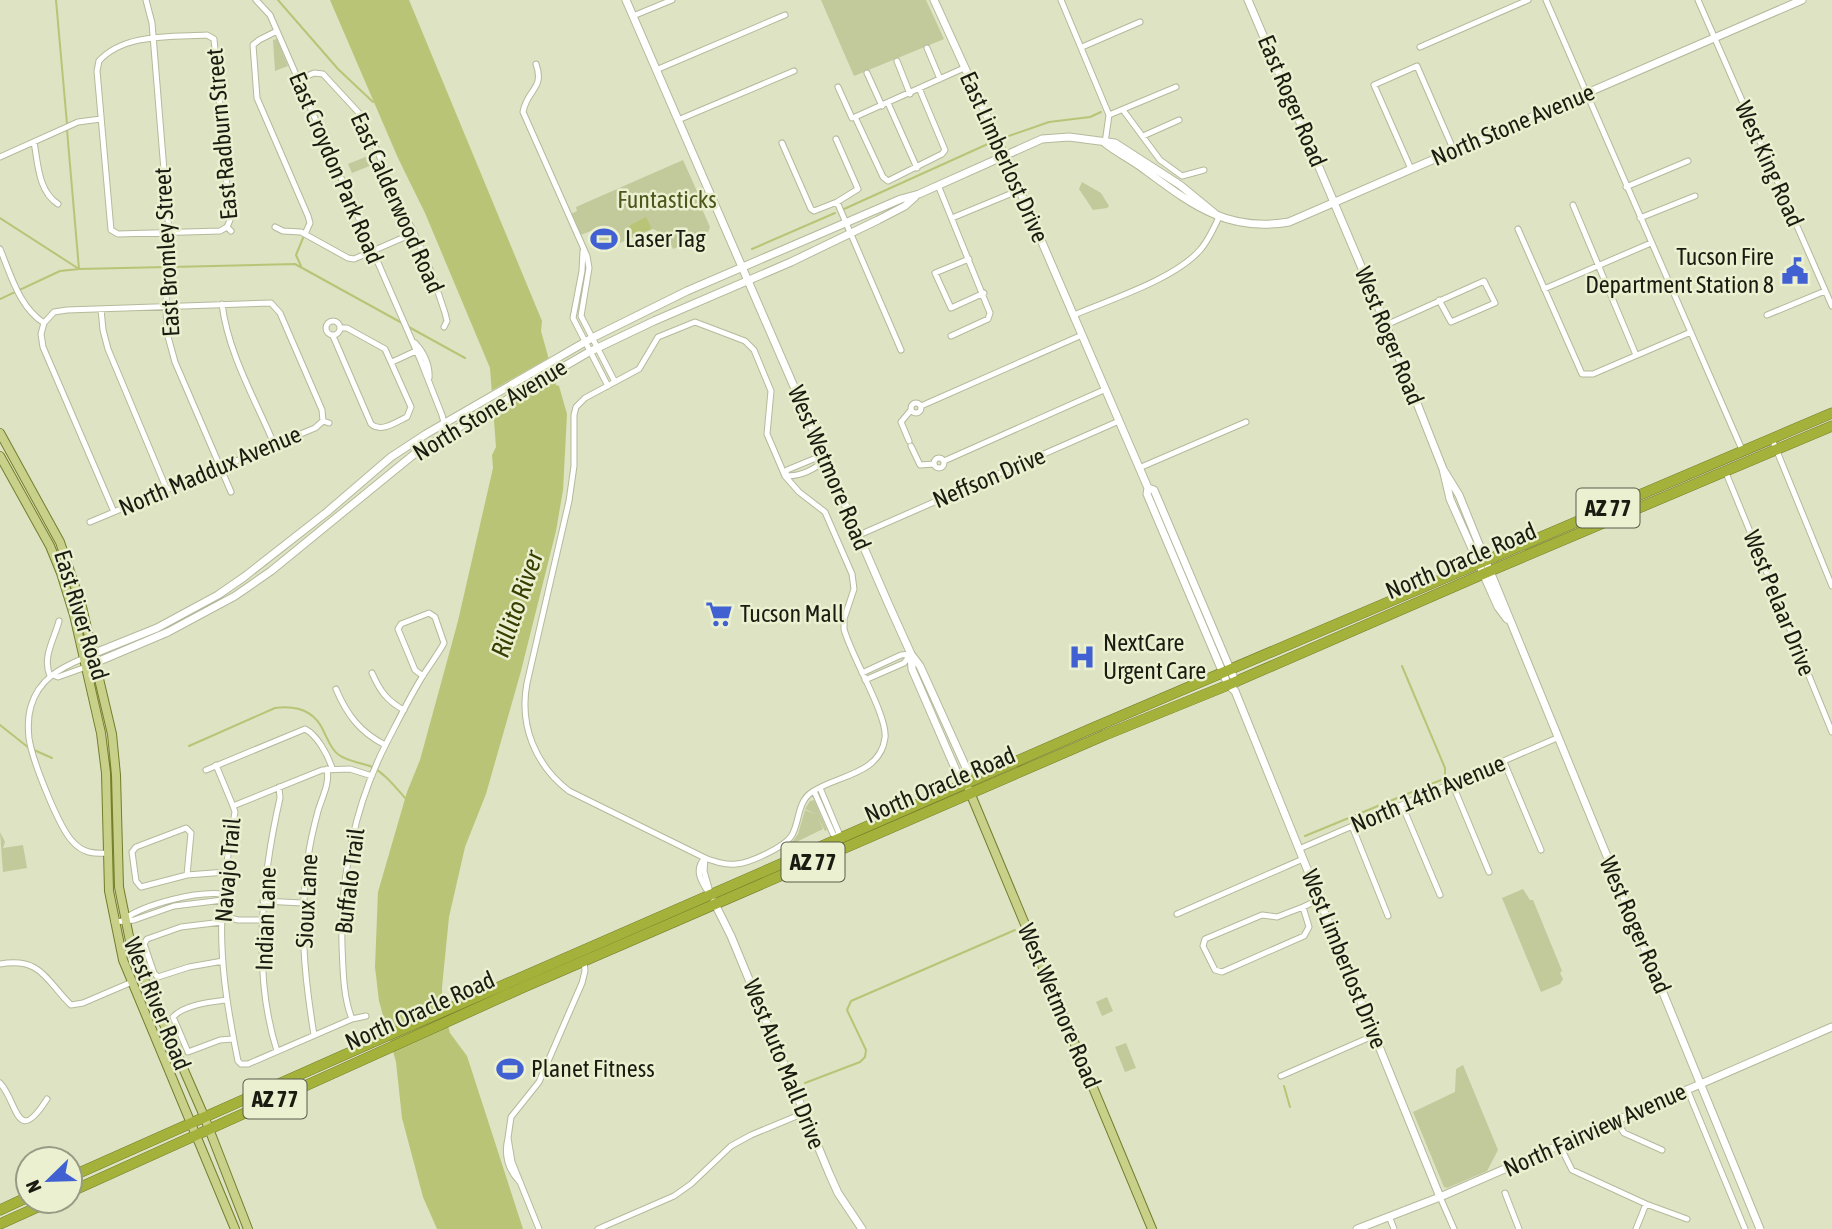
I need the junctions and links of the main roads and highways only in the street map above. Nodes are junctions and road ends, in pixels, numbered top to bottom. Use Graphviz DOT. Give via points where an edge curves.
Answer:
graph roads {
  1 [pos="626,0"];
  2 [pos="934,0"];
  3 [pos="1248,0"];
  4 [pos="1802,0"];
  5 [pos="1004,155"];
  6 [pos="919,194"];
  7 [pos="1334,203"];
  8 [pos="742,268"];
  9 [pos="748,281"];
  10 [pos="1074,315"];
  11 [pos="1832,413"];
  12 [pos="1832,426"];
  13 [pos="0,433"];
  14 [pos="0,444"];
  15 [pos="0,456"];
  16 [pos="15,462"];
  17 [pos="1148,488"];
  18 [pos="1614,506"];
  19 [pos="1618,517"];
  20 [pos="1158,519"];
  21 [pos="1168,521"];
  22 [pos="1482,562"];
  23 [pos="1181,573"];
  24 [pos="1486,573"];
  25 [pos="1192,576"];
  26 [pos="1393,601"];
  27 [pos="1352,618"];
  28 [pos="1357,629"];
  29 [pos="1315,647"];
  30 [pos="95,658"];
  31 [pos="85,662"];
  32 [pos="1227,671"];
  33 [pos="1233,685"];
  34 [pos="1159,700"];
  35 [pos="1100,725"];
  36 [pos="111,727"];
  37 [pos="101,733"];
  38 [pos="1105,736"];
  39 [pos="1043,763"];
  40 [pos="966,784"];
  41 [pos="971,794"];
  42 [pos="713,900"];
  43 [pos="522,976"];
  44 [pos="474,1010"];
  45 [pos="1832,1027"];
  46 [pos="383,1037"];
  47 [pos="350,1065"];
  48 [pos="1701,1083"];
  49 [pos="204,1116"];
  50 [pos="191,1122"];
  51 [pos="209,1130"];
  52 [pos="197,1135"];
  53 [pos="84,1171"];
  54 [pos="84,1186"];
  55 [pos="1440,1197"];
  56 [pos="20,1215"];
  57 [pos="0,1224"];
  58 [pos="235,1229"];
  59 [pos="248,1229"];
  60 [pos="862,1229"];
  61 [pos="1152,1229"];
  62 [pos="1357,1229"];
  63 [pos="1760,1229"];
  1 -- 8 [label="main road, West Wetmore Road"];
  2 -- 5 [label="main road, East Limberlost Drive"];
  3 -- 7 [label="main road, East Roger Road"];
  4 -- 7 [label="main road, North Stone Avenue"];
  5 -- 6 [label="main road, North Stone Avenue"];
  5 -- 7 [label="main road, North Stone Avenue" via="1042,139 1115,143 1219,217 1240,223 1267,226 1289,222"];
  5 -- 10 [label="main road, East Limberlost Drive"];
  6 -- 8 [label="main road, North Stone Avenue"];
  6 -- 9 [label="main road, North Stone Avenue" via="905,206"];
  7 -- 22 [label="main road, West Roger Road" via="1443,469 1459,495"];
  8 -- 9 [label="main road, West Wetmore Road"];
  8 -- 30 [label="main road, North Stone Avenue" via="593,338 445,423 391,457 218,595"];
  9 -- 30 [label="main road, North Stone Avenue" via="589,352 485,412 389,472 235,596 168,632"];
  9 -- 40 [label="main road, West Wetmore Road" via="911,654 968,772"];
  10 -- 17 [label="main road, West Limberlost Drive"];
  11 -- 18 [label="highway, North Oracle Road / AZ 77"];
  12 -- 19 [label="highway, North Oracle Road / AZ 77"];
  13 -- 16 [label="main road, East River Road"];
  14 -- 16 [label="main road" via="9,461"];
  15 -- 31 [label="main road, East River Road" via="61,573"];
  16 -- 30 [label="main road, East River Road" via="60,542"];
  17 -- 20 [label="main road, West Limberlost Drive"];
  17 -- 21 [label="main road, West Limberlost Drive" via="1154,490"];
  18 -- 19 [label="highway"];
  18 -- 22 [label="highway, North Oracle Road / AZ 77"];
  19 -- 24 [label="highway, North Oracle Road / AZ 77"];
  20 -- 21 [label="main road"];
  20 -- 23 [label="main road, West Limberlost Drive"];
  21 -- 25 [label="main road, West Limberlost Drive"];
  22 -- 24 [label="main road, West Roger Road"];
  22 -- 26 [label="highway, North Oracle Road / AZ 77"];
  23 -- 25 [label="main road"];
  23 -- 32 [label="main road, West Limberlost Drive"];
  24 -- 28 [label="highway, North Oracle Road / AZ 77"];
  24 -- 48 [label="main road, West Roger Road"];
  25 -- 32 [label="main road, West Limberlost Drive"];
  26 -- 27 [label="highway, North Oracle Road / AZ 77"];
  26 -- 28 [label="highway" via="1359,621"];
  27 -- 29 [label="highway" via="1350,626"];
  27 -- 32 [label="highway, North Oracle Road / AZ 77"];
  28 -- 29 [label="highway, North Oracle Road / AZ 77"];
  29 -- 33 [label="highway, North Oracle Road / AZ 77"];
  30 -- 31 [label="main road, North Stone Avenue"];
  30 -- 36 [label="main road, East River Road"];
  31 -- 37 [label="main road, East River Road"];
  32 -- 33 [label="main road, West Limberlost Drive"];
  32 -- 34 [label="highway, North Oracle Road / AZ 77"];
  33 -- 38 [label="highway, North Oracle Road / AZ 77"];
  33 -- 55 [label="main road, West Limberlost Drive"];
  34 -- 35 [label="highway, North Oracle Road / AZ 77"];
  34 -- 38 [label="highway" via="1154,707 1110,728"];
  35 -- 39 [label="highway" via="1096,733 1054,752"];
  35 -- 40 [label="highway, North Oracle Road / AZ 77"];
  36 -- 49 [label="main road, West River Road" via="124,919 137,966"];
  37 -- 50 [label="main road, West River Road" via="114,922 132,982"];
  38 -- 39 [label="highway, North Oracle Road / AZ 77"];
  39 -- 41 [label="highway, North Oracle Road / AZ 77"];
  40 -- 41 [label="main road, West Wetmore Road"];
  40 -- 42 [label="highway, North Oracle Road / AZ 77"];
  41 -- 42 [label="highway, North Oracle Road / AZ 77"];
  41 -- 61 [label="main road, West Wetmore Road"];
  42 -- 43 [label="highway, North Oracle Road / AZ 77"];
  42 -- 44 [label="highway, North Oracle Road / AZ 77"];
  42 -- 60 [label="main road, West Auto Mall Drive" via="838,1192"];
  43 -- 44 [label="highway" via="515,985 474,1004"];
  43 -- 46 [label="highway, North Oracle Road / AZ 77"];
  44 -- 47 [label="highway, North Oracle Road / AZ 77"];
  45 -- 48 [label="main road, North Fairview Avenue"];
  46 -- 47 [label="highway" via="381,1044 356,1056"];
  46 -- 49 [label="highway, North Oracle Road / AZ 77"];
  47 -- 51 [label="highway, North Oracle Road / AZ 77"];
  48 -- 55 [label="main road, North Fairview Avenue"];
  48 -- 63 [label="main road, West Roger Road"];
  49 -- 50 [label="highway, North Oracle Road / AZ 77"];
  49 -- 51 [label="main road, West River Road"];
  50 -- 52 [label="main road, West River Road"];
  50 -- 53 [label="highway, North Oracle Road / AZ 77"];
  51 -- 52 [label="highway, North Oracle Road / AZ 77"];
  51 -- 59 [label="main road, West River Road"];
  52 -- 54 [label="highway, North Oracle Road / AZ 77"];
  52 -- 58 [label="main road, West River Road"];
  55 -- 62 [label="main road, North Fairview Avenue"];
  56 -- 57 [label="highway"];
}
